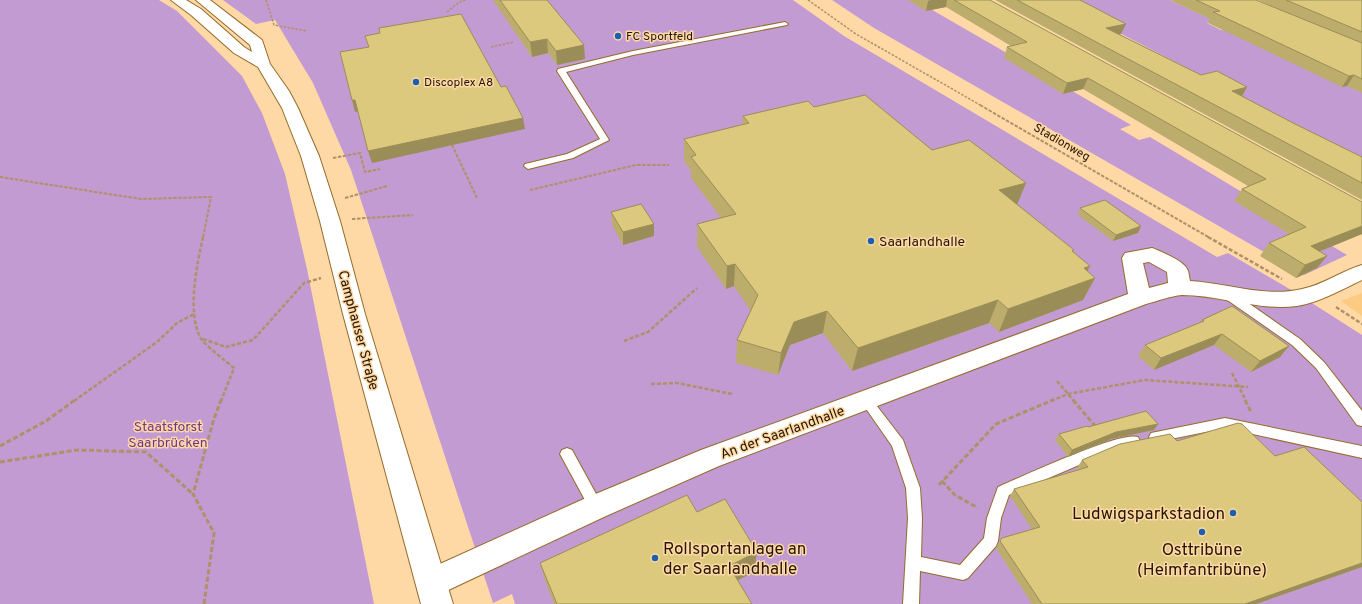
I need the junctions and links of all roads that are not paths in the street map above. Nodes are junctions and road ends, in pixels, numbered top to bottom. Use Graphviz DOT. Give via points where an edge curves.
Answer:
graph roads {
  1 [pos="177,0"];
  2 [pos="202,0"];
  3 [pos="785,24"];
  4 [pos="263,64"];
  5 [pos="528,166"];
  6 [pos="1362,272"];
  7 [pos="1180,288"];
  8 [pos="1222,291"];
  9 [pos="1140,298"];
  10 [pos="866,400"];
  11 [pos="1362,421"];
  12 [pos="1362,452"];
  13 [pos="566,454"];
  14 [pos="596,507"];
  15 [pos="913,562"];
  16 [pos="434,593"];
  17 [pos="911,604"];
  1 -- 4 [label="main road, Camphauser Straße" via="196,12 239,50"];
  2 -- 4 [label="main road, Camphauser Straße" via="257,43"];
  3 -- 5 [label="lane" via="634,53 561,71 605,140 570,156"];
  4 -- 16 [label="main road, Camphauser Straße" via="290,108 312,162"];
  6 -- 8 [label="main road, An der Saarlandhalle" via="1312,294 1296,298 1263,298"];
  7 -- 8 [label="main road, An der Saarlandhalle"];
  7 -- 9 [label="main road, An der Saarlandhalle"];
  7 -- 9 [label="main road" via="1177,269 1152,255 1132,258"];
  8 -- 11 [label="lane" via="1296,342 1320,365"];
  9 -- 10 [label="main road, An der Saarlandhalle"];
  10 -- 14 [label="main road, An der Saarlandhalle" via="710,458"];
  10 -- 15 [label="lane" via="898,444 913,488"];
  12 -- 15 [label="lane" via="1225,423 1112,446 1003,491 994,518 991,541 964,573"];
  13 -- 14 [label="lane"];
  14 -- 16 [label="main road, An der Saarlandhalle"];
  15 -- 17 [label="lane"];
}
